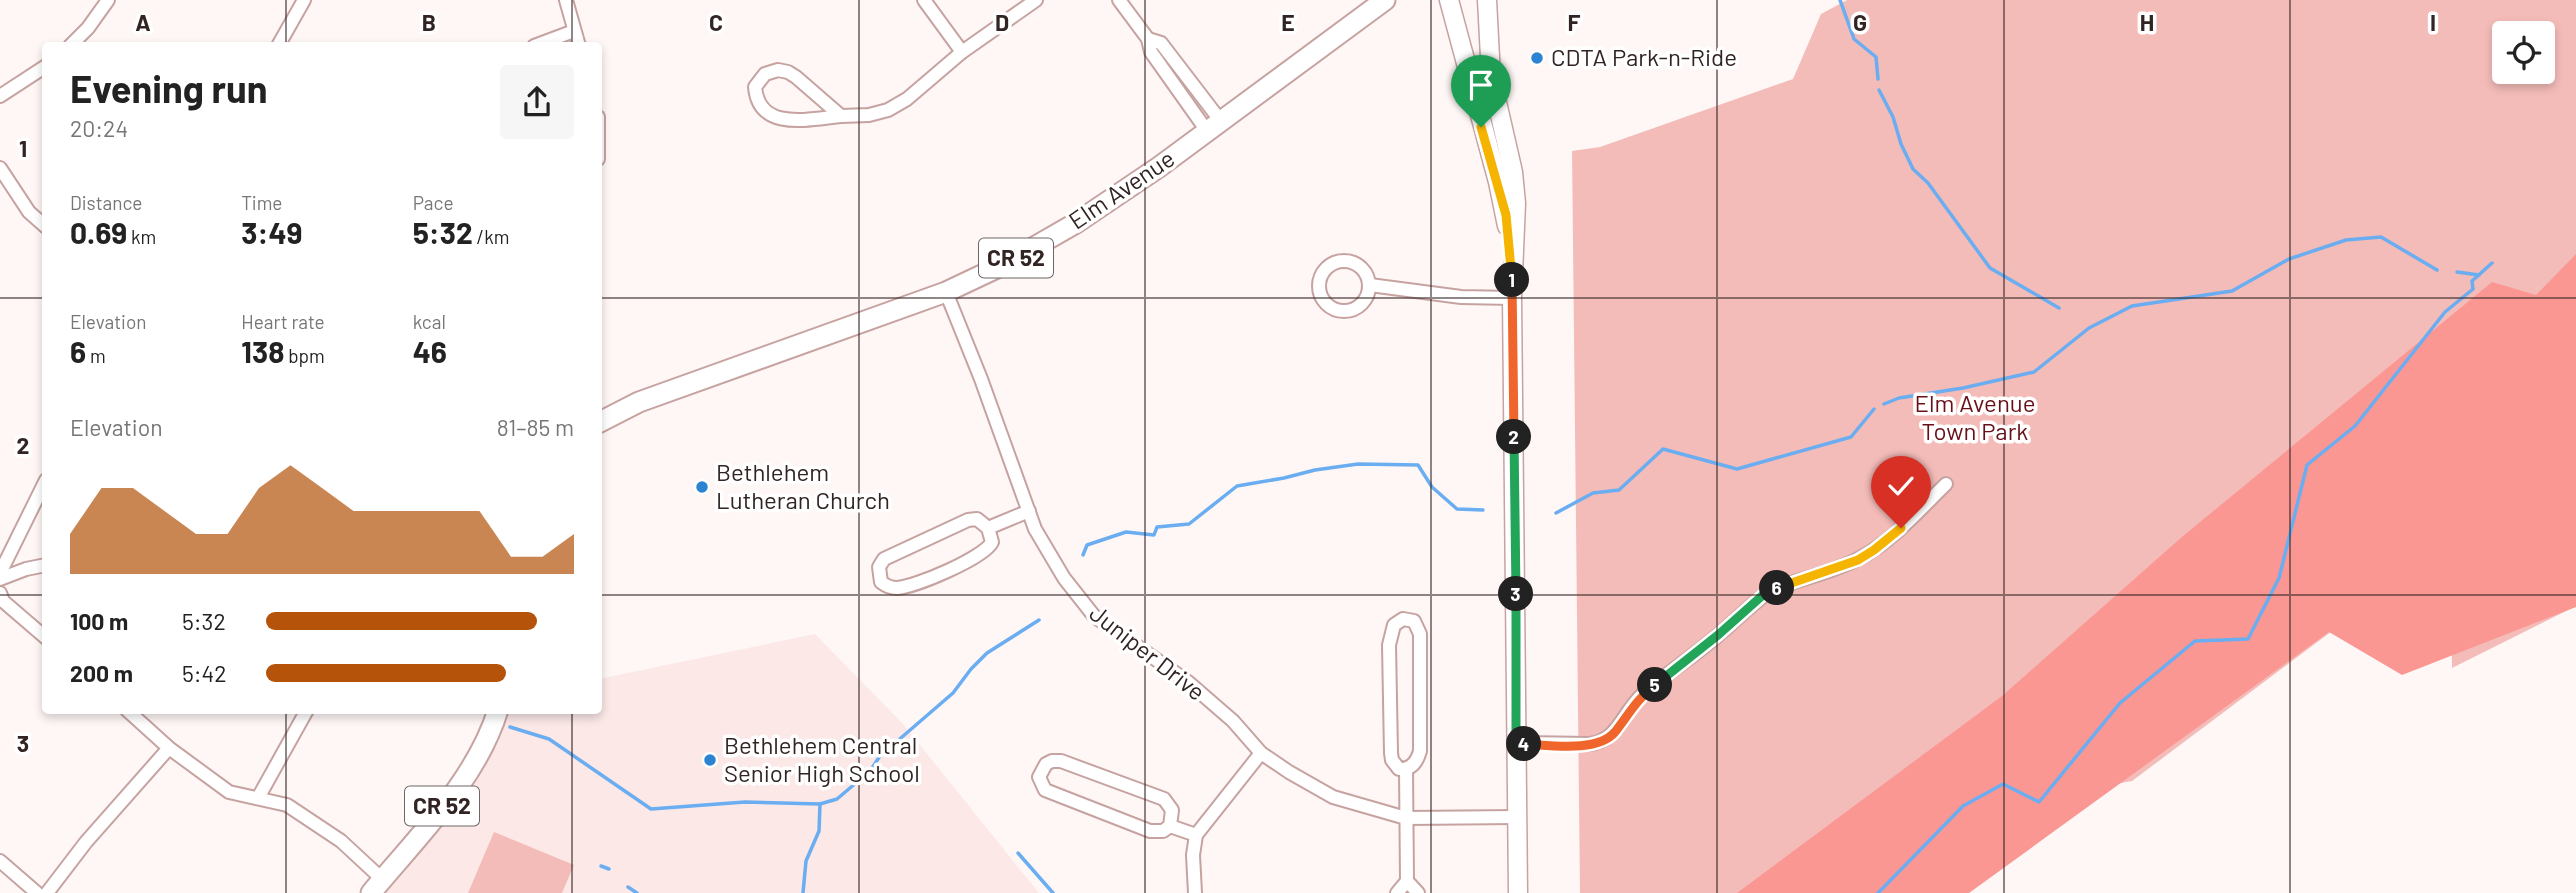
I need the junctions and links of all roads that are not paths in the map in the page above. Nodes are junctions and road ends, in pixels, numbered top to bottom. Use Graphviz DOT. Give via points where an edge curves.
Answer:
graph roads {
  1 [pos="304,0"];
  2 [pos="566,0"];
  3 [pos="924,0"];
  4 [pos="1036,0"];
  5 [pos="1119,0"];
  6 [pos="1385,0"];
  7 [pos="1449,0"];
  8 [pos="1487,0"];
  9 [pos="104,2"];
  10 [pos="575,31"];
  11 [pos="1148,39"];
  12 [pos="75,42"];
  13 [pos="280,42"];
  14 [pos="545,42"];
  15 [pos="578,42"];
  16 [pos="962,52"];
  17 [pos="42,69"];
  18 [pos="1186,76"];
  19 [pos="1174,84"];
  20 [pos="0,96"];
  21 [pos="841,116"];
  22 [pos="1502,124"];
  23 [pos="1213,125"];
  24 [pos="1481,127"];
  25 [pos="0,168"];
  26 [pos="4,185"];
  27 [pos="42,223"];
  28 [pos="1512,264"];
  29 [pos="1370,285"];
  30 [pos="946,292"];
  31 [pos="1512,298"];
  32 [pos="602,421"];
  33 [pos="1946,484"];
  34 [pos="42,488"];
  35 [pos="1029,511"];
  36 [pos="988,528"];
  37 [pos="42,566"];
  38 [pos="0,573"];
  39 [pos="0,579"];
  40 [pos="0,593"];
  41 [pos="42,635"];
  42 [pos="131,714"];
  43 [pos="305,714"];
  44 [pos="497,714"];
  45 [pos="1516,743"];
  46 [pos="169,748"];
  47 [pos="1261,752"];
  48 [pos="1406,769"];
  49 [pos="258,798"];
  50 [pos="1518,817"];
  51 [pos="1406,818"];
  52 [pos="1170,826"];
  53 [pos="1196,835"];
  54 [pos="0,861"];
  55 [pos="1407,881"];
  56 [pos="377,886"];
  57 [pos="37,893"];
  58 [pos="47,893"];
  59 [pos="1195,893"];
  60 [pos="1397,893"];
  61 [pos="1418,893"];
  62 [pos="1518,893"];
  1 -- 13 [label="street"];
  2 -- 10 [label="street"];
  3 -- 16 [label="street"];
  4 -- 16 [label="street"];
  5 -- 11 [label="street"];
  6 -- 23 [label="main road, Elm Avenue / CR 52"];
  7 -- 24 [label="street"];
  8 -- 22 [label="street" via="1491,76"];
  9 -- 12 [label="street"];
  10 -- 14 [label="street"];
  10 -- 15 [label="street"];
  11 -- 18 [label="street" via="1161,43"];
  11 -- 19 [label="street" via="1151,52"];
  16 -- 21 [label="street" via="888,110"];
  17 -- 20 [label="street"];
  18 -- 19 [label="street"];
  18 -- 23 [label="street"];
  19 -- 23 [label="street"];
  21 -- 21 [label="street" via="788,72 770,71 757,81 757,103 773,117"];
  22 -- 24 [label="street"];
  22 -- 28 [label="street" via="1516,203"];
  23 -- 30 [label="main road, Elm Avenue / CR 52" via="1076,223 1001,267"];
  24 -- 28 [label="street" via="1506,215"];
  25 -- 26 [label="street"];
  26 -- 27 [label="street"];
  28 -- 31 [label="street"];
  29 -- 29 [label="street" via="1364,270 1349,261 1326,268 1319,283 1322,300 1343,312 1359,307"];
  29 -- 31 [label="street" via="1461,297"];
  30 -- 32 [label="main road, Elm Avenue / CR 52" via="639,402"];
  30 -- 35 [label="street, Juniper Drive"];
  31 -- 45 [label="street"];
  33 -- 45 [label="street" via="1901,528 1858,560 1763,595 1636,701 1608,738 1589,744"];
  34 -- 38 [label="street"];
  35 -- 36 [label="street"];
  35 -- 47 [label="street, Juniper Drive" via="1064,578 1094,616 1188,682"];
  36 -- 36 [label="street" via="992,542 975,557 908,586 894,588 881,582 879,567 896,552 968,520 982,521"];
  37 -- 39 [label="street"];
  40 -- 41 [label="street" via="3,601"];
  42 -- 46 [label="street"];
  43 -- 49 [label="street"];
  44 -- 56 [label="main road, CR 52" via="477,760"];
  45 -- 50 [label="street"];
  46 -- 49 [label="street" via="229,792"];
  46 -- 58 [label="street"];
  47 -- 51 [label="street, Juniper Drive" via="1333,797"];
  47 -- 53 [label="street"];
  48 -- 48 [label="street" via="1420,751 1420,634 1414,621 1403,619 1390,632 1389,645 1392,760 1399,769"];
  48 -- 51 [label="street"];
  49 -- 56 [label="street" via="287,805 341,841"];
  50 -- 51 [label="street, Juniper Drive"];
  50 -- 62 [label="street"];
  51 -- 55 [label="street"];
  52 -- 52 [label="street" via="1173,815 1164,799 1061,761 1046,764 1041,772 1041,786 1056,796 1150,831"];
  52 -- 53 [label="street"];
  53 -- 59 [label="street"];
  54 -- 57 [label="street"];
  55 -- 60 [label="street"];
  55 -- 61 [label="street"];
}
